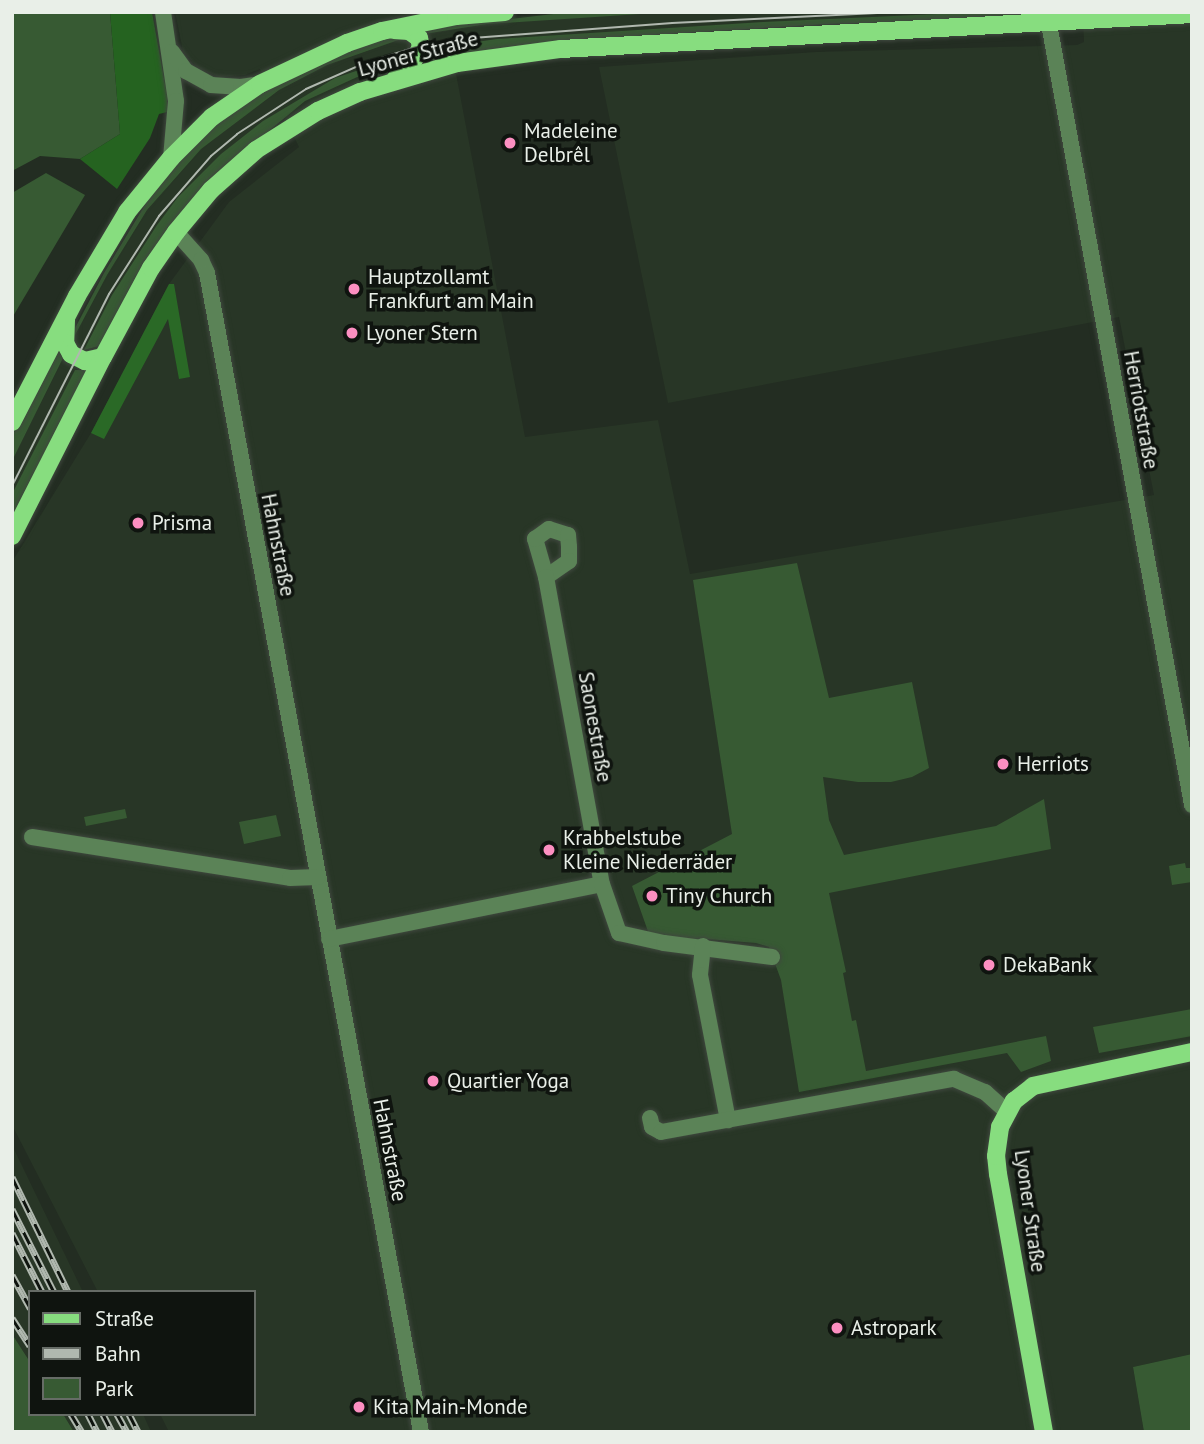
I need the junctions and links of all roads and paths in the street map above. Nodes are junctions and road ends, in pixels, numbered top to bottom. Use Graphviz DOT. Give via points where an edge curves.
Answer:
graph roads {
  1 [pos="163,12"];
  2 [pos="505,12"];
  3 [pos="1192,15"];
  4 [pos="1052,18"];
  5 [pos="382,31"];
  6 [pos="168,45"];
  7 [pos="390,82"];
  8 [pos="260,83"];
  9 [pos="171,158"];
  10 [pos="176,232"];
  11 [pos="67,317"];
  12 [pos="103,357"];
  13 [pos="12,422"];
  14 [pos="12,536"];
  15 [pos="546,578"];
  16 [pos="1192,805"];
  17 [pos="32,837"];
  18 [pos="318,877"];
  19 [pos="602,884"];
  20 [pos="329,939"];
  21 [pos="703,946"];
  22 [pos="772,957"];
  23 [pos="1192,1052"];
  24 [pos="1006,1111"];
  25 [pos="650,1118"];
  26 [pos="728,1121"];
  27 [pos="421,1432"];
  28 [pos="1044,1432"];
  1 -- 6 [label="street"];
  2 -- 5 [label="main road, Lyoner Straße" via="456,16"];
  3 -- 4 [label="main road" via="1073,22"];
  4 -- 7 [label="main road, Lyoner Straße" via="561,48 457,63"];
  4 -- 16 [label="street, Herriotstraße"];
  5 -- 7 [label="main road" via="409,31 419,38 421,47 411,65"];
  5 -- 8 [label="main road, Lyoner Straße"];
  6 -- 8 [label="street" via="180,66 201,82 228,88"];
  6 -- 9 [label="street" via="176,101"];
  7 -- 10 [label="main road, Lyoner Straße" via="318,111 256,150 211,190"];
  8 -- 9 [label="main road, Lyoner Straße" via="212,117"];
  9 -- 11 [label="main road, Lyoner Straße" via="119,223"];
  10 -- 12 [label="main road, Lyoner Straße"];
  10 -- 18 [label="street, Hahnstraße" via="207,274"];
  11 -- 12 [label="main road" via="67,350 85,361"];
  11 -- 13 [label="main road, Lyoner Straße"];
  12 -- 14 [label="main road, Lyoner Straße"];
  15 -- 19 [label="street, Saonestraße"];
  17 -- 18 [label="street" via="290,878"];
  18 -- 20 [label="street, Hahnstraße"];
  19 -- 20 [label="street"];
  19 -- 21 [label="street, Saonestraße" via="619,933"];
  20 -- 27 [label="street, Hahnstraße"];
  21 -- 22 [label="street, Saonestraße"];
  21 -- 26 [label="street" via="700,975"];
  23 -- 24 [label="main road" via="1033,1086"];
  24 -- 26 [label="street" via="985,1092 954,1079"];
  24 -- 28 [label="main road, Lyoner Straße" via="997,1165"];
  25 -- 26 [label="street" via="652,1127 661,1132"];
}
